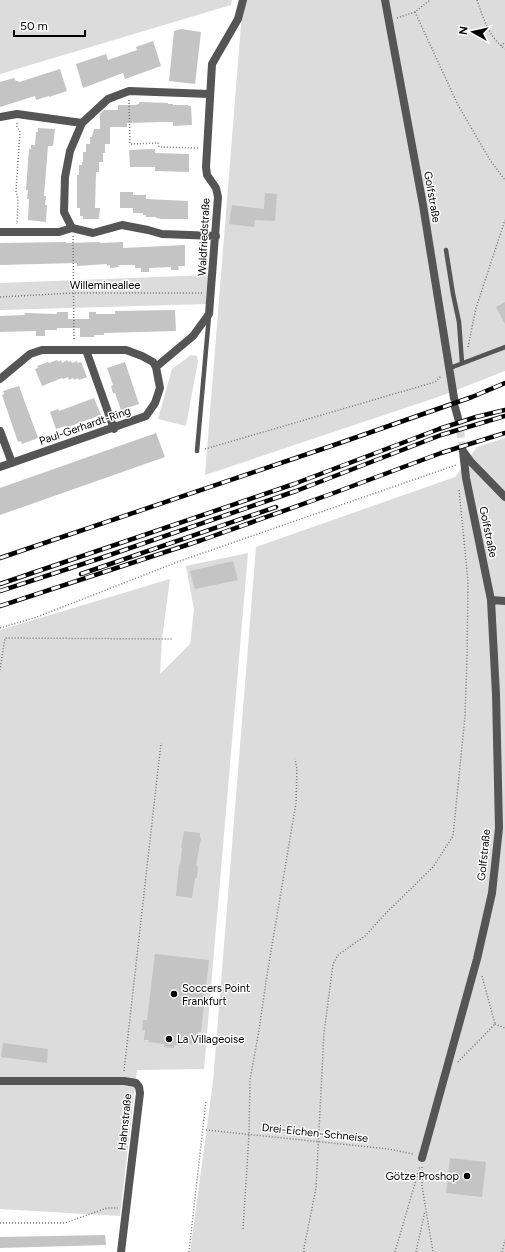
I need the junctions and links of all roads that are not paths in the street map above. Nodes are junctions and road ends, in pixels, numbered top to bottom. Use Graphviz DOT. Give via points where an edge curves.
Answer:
graph roads {
  1 [pos="243,0"];
  2 [pos="386,0"];
  3 [pos="209,94"];
  4 [pos="0,117"];
  5 [pos="82,123"];
  6 [pos="72,228"];
  7 [pos="0,232"];
  8 [pos="216,236"];
  9 [pos="446,250"];
  10 [pos="209,314"];
  11 [pos="505,347"];
  12 [pos="86,350"];
  13 [pos="462,363"];
  14 [pos="156,367"];
  15 [pos="450,368"];
  16 [pos="0,379"];
  17 [pos="454,398"];
  18 [pos="455,407"];
  19 [pos="458,418"];
  20 [pos="114,429"];
  21 [pos="0,431"];
  22 [pos="197,451"];
  23 [pos="12,463"];
  24 [pos="0,467"];
  25 [pos="505,497"];
  26 [pos="491,600"];
  27 [pos="505,601"];
  28 [pos="0,1080"];
  29 [pos="422,1158"];
  30 [pos="121,1252"];
  1 -- 3 [label="street, Waldfriedstraße" via="238,19 212,64"];
  2 -- 15 [label="street, Golfstraße"];
  3 -- 5 [label="street" via="129,91 108,99"];
  3 -- 8 [label="street, Waldfriedstraße" via="206,167 207,175 216,188 218,197"];
  4 -- 5 [label="street" via="18,114"];
  5 -- 6 [label="street" via="70,151 65,177 64,212"];
  6 -- 7 [label="street" via="59,232"];
  6 -- 8 [label="street" via="93,233 122,225 162,234"];
  8 -- 10 [label="street, Waldfriedstraße"];
  9 -- 13 [label="lane" via="459,322"];
  10 -- 14 [label="street" via="193,336"];
  10 -- 22 [label="lane"];
  11 -- 13 [label="lane"];
  12 -- 14 [label="street" via="126,350 153,362"];
  12 -- 16 [label="street" via="42,350 30,354"];
  12 -- 20 [label="street"];
  13 -- 15 [label="lane"];
  14 -- 20 [label="street, Paul-Gerhardt-Ring" via="160,388 156,403 146,416"];
  15 -- 17 [label="street, Golfstraße"];
  18 -- 19 [label="street"];
  20 -- 23 [label="street, Paul-Gerhardt-Ring"];
  21 -- 23 [label="street"];
  23 -- 24 [label="street, Paul-Gerhardt-Ring"];
  25 -- 26 [label="street, Golfstraße" via="463,451 466,478"];
  26 -- 27 [label="street"];
  26 -- 29 [label="street, Golfstraße" via="496,694 498,828 492,893 475,966"];
  28 -- 30 [label="street, Hahnstraße" via="136,1083 140,1094"];
}
